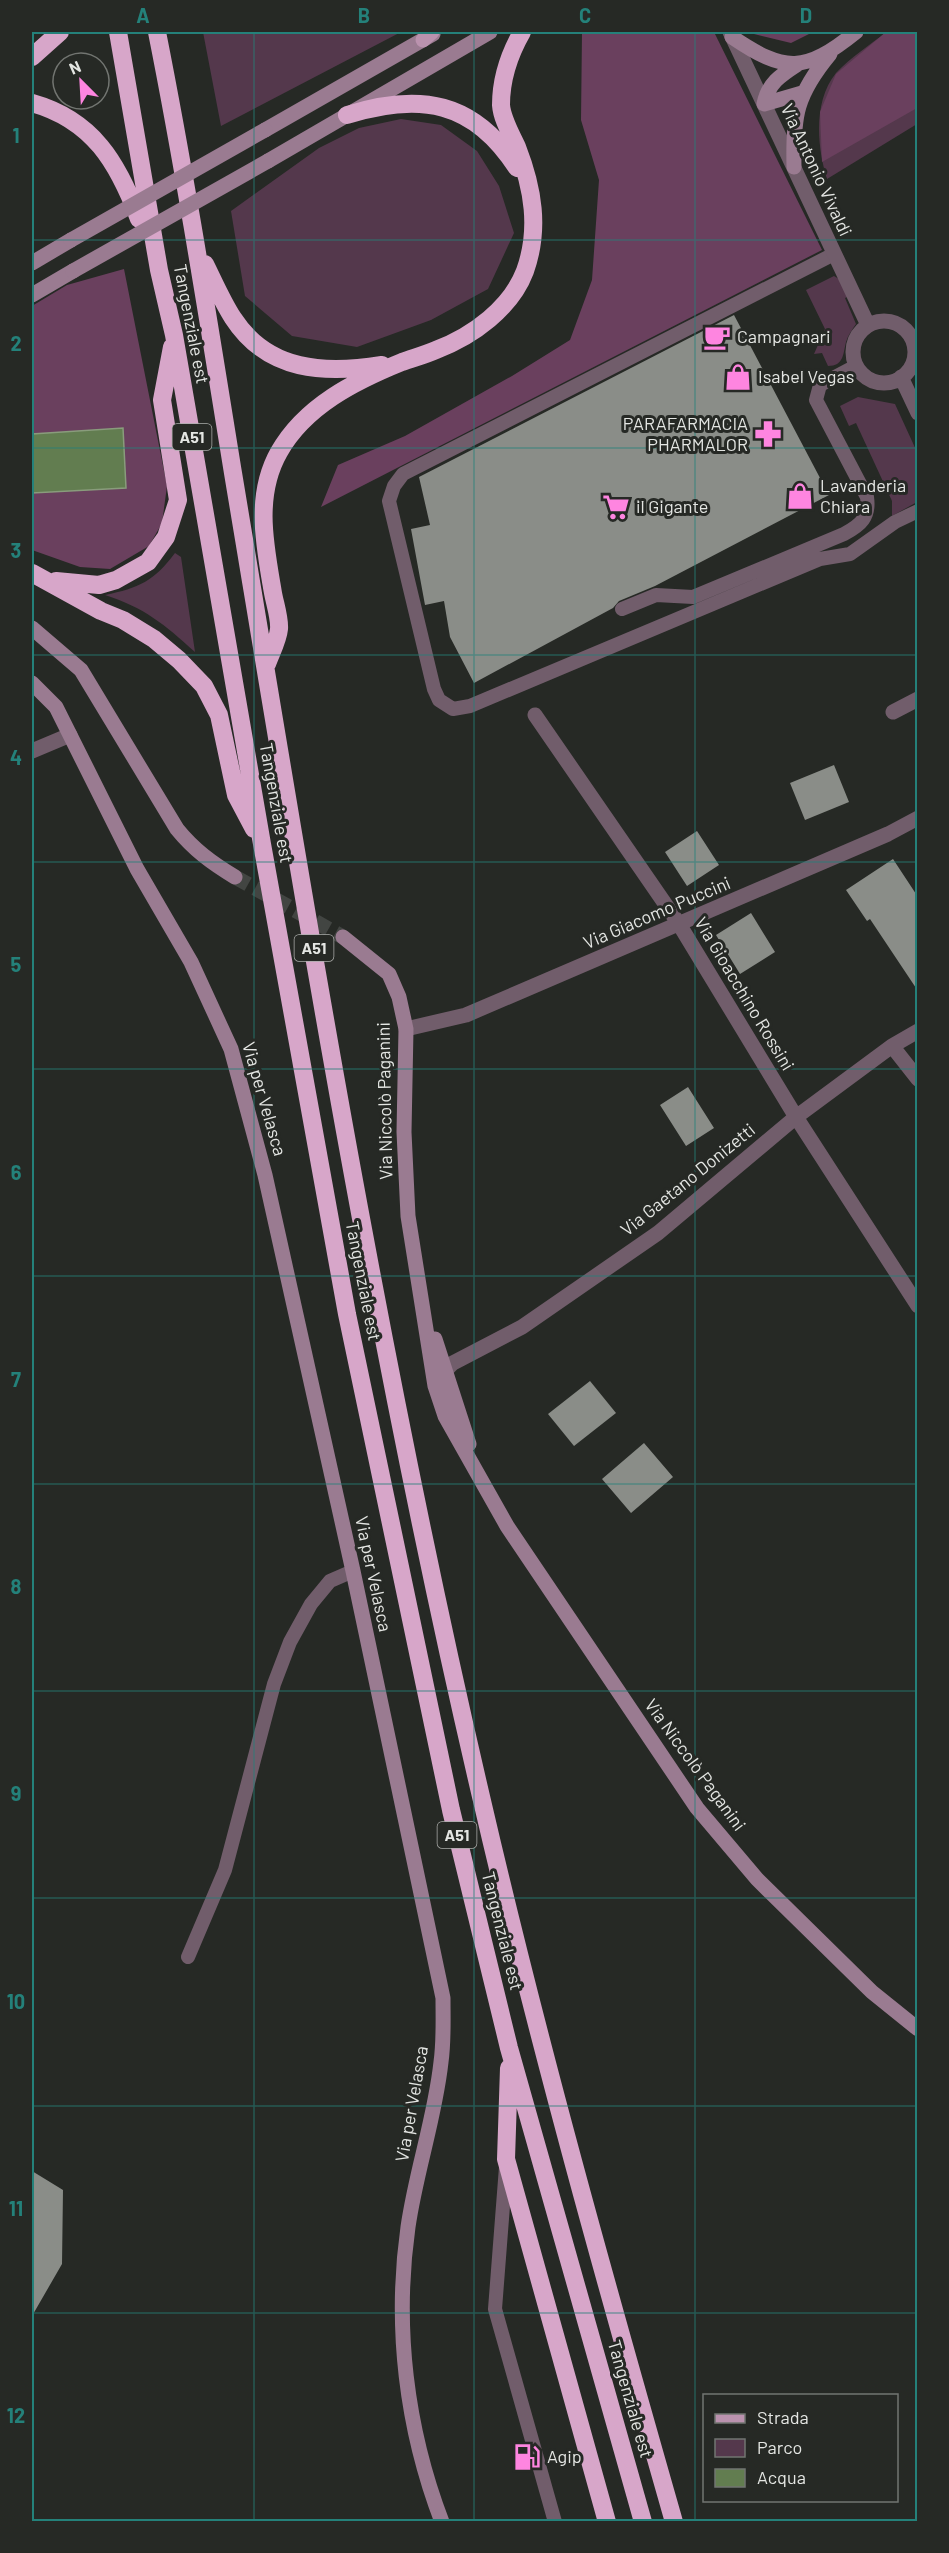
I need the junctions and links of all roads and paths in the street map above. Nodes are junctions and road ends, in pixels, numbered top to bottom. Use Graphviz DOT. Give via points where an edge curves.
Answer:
graph roads {
  1 [pos="60,32"];
  2 [pos="118,32"];
  3 [pos="157,32"];
  4 [pos="166,32"];
  5 [pos="438,32"];
  6 [pos="490,32"];
  7 [pos="522,32"];
  8 [pos="856,32"];
  9 [pos="731,34"];
  10 [pos="428,36"];
  11 [pos="835,48"];
  12 [pos="32,57"];
  13 [pos="801,62"];
  14 [pos="166,75"];
  15 [pos="802,93"];
  16 [pos="32,103"];
  17 [pos="764,104"];
  18 [pos="347,115"];
  19 [pos="794,167"];
  20 [pos="530,190"];
  21 [pos="196,243"];
  22 [pos="834,254"];
  23 [pos="32,263"];
  24 [pos="159,270"];
  25 [pos="32,294"];
  26 [pos="868,325"];
  27 [pos="174,335"];
  28 [pos="402,362"];
  29 [pos="856,366"];
  30 [pos="902,378"];
  31 [pos="918,413"];
  32 [pos="918,511"];
  33 [pos="40,577"];
  34 [pos="622,609"];
  35 [pos="32,628"];
  36 [pos="266,668"];
  37 [pos="32,683"];
  38 [pos="918,699"];
  39 [pos="893,712"];
  40 [pos="535,715"];
  41 [pos="70,735"];
  42 [pos="32,751"];
  43 [pos="918,818"];
  44 [pos="262,844"];
  45 [pos="235,877"];
  46 [pos="679,924"];
  47 [pos="343,937"];
  48 [pos="406,1029"];
  49 [pos="918,1031"];
  50 [pos="892,1046"];
  51 [pos="918,1079"];
  52 [pos="795,1117"];
  53 [pos="418,1288"];
  54 [pos="918,1306"];
  55 [pos="431,1363"];
  56 [pos="445,1371"];
  57 [pos="435,1386"];
  58 [pos="485,1486"];
  59 [pos="353,1571"];
  60 [pos="188,1957"];
  61 [pos="918,2029"];
  62 [pos="509,2048"];
  63 [pos="506,2159"];
  64 [pos="442,2522"];
  65 [pos="555,2522"];
  66 [pos="607,2522"];
  67 [pos="643,2522"];
  68 [pos="674,2522"];
  1 -- 12 [label="highway"];
  2 -- 24 [label="highway, Tangenziale est / A51"];
  3 -- 14 [label="highway, Tangenziale est / A51"];
  4 -- 14 [label="highway"];
  5 -- 10 [label="street"];
  6 -- 18 [label="street"];
  7 -- 20 [label="highway" via="506,69 501,104"];
  8 -- 11 [label="street"];
  9 -- 13 [label="street" via="768,60"];
  9 -- 17 [label="street, Via Antonio Vivaldi"];
  10 -- 23 [label="street, bridge"];
  11 -- 13 [label="street"];
  11 -- 15 [label="street"];
  13 -- 17 [label="street" via="773,82"];
  14 -- 21 [label="highway, Tangenziale est / A51"];
  15 -- 17 [label="street"];
  15 -- 19 [label="street" via="794,133"];
  16 -- 24 [label="highway" via="65,116 102,146 125,182"];
  17 -- 19 [label="street, Via Antonio Vivaldi"];
  18 -- 20 [label="highway" via="396,104 437,106 455,112 487,130"];
  18 -- 25 [label="street, bridge"];
  19 -- 22 [label="street, Via Antonio Vivaldi"];
  20 -- 28 [label="highway" via="534,238 525,271 509,300 456,340"];
  21 -- 28 [label="highway" via="234,320 264,350 290,363 327,370"];
  21 -- 36 [label="highway, Tangenziale est / A51"];
  22 -- 26 [label="street, Via Antonio Vivaldi"];
  22 -- 32 [label="lane" via="403,474 389,501 434,689 439,700 453,709 470,706 820,560 850,554"];
  24 -- 27 [label="highway, Tangenziale est / A51"];
  26 -- 29 [label="street" via="855,338"];
  26 -- 30 [label="street" via="888,321 912,337 915,355"];
  27 -- 33 [label="highway" via="162,400 178,500 166,537 148,562 109,582 99,585"];
  27 -- 44 [label="highway, Tangenziale est / A51"];
  28 -- 36 [label="highway" via="346,389 308,416 289,436 273,464 265,497 263,533 279,629"];
  29 -- 30 [label="street" via="862,374 881,383"];
  29 -- 34 [label="lane" via="820,385 816,400 867,497 869,509 861,525 693,597 656,595"];
  30 -- 31 [label="street"];
  33 -- 44 [label="highway" via="154,639 204,686 219,715 236,795"];
  35 -- 45 [label="street" via="81,670 177,830 202,856"];
  36 -- 68 [label="highway, Tangenziale est / A51" via="360,1216 416,1502 518,1950"];
  37 -- 41 [label="street, Via per Velasca" via="56,707"];
  38 -- 39 [label="street"];
  40 -- 46 [label="street, Via Gioacchino Rossini"];
  41 -- 42 [label="street"];
  41 -- 59 [label="street, Via per Velasca" via="138,869 192,962 231,1049 266,1176"];
  43 -- 46 [label="street, Via Giacomo Puccini"];
  44 -- 62 [label="highway, Tangenziale est / A51" via="347,1314 451,1810"];
  46 -- 48 [label="street, Via Giacomo Puccini" via="466,1015"];
  46 -- 52 [label="street, Via Gioacchino Rossini"];
  47 -- 48 [label="street, Via Niccolò Paganini" via="389,974"];
  48 -- 53 [label="street, Via Niccolò Paganini" via="405,1160"];
  49 -- 50 [label="street, Via Gaetano Donizetti"];
  50 -- 51 [label="street"];
  50 -- 52 [label="street, Via Gaetano Donizetti"];
  52 -- 54 [label="street, Via Gioacchino Rossini"];
  52 -- 56 [label="street, Via Gaetano Donizetti" via="658,1233 522,1327"];
  53 -- 55 [label="street, Via Niccolò Paganini"];
  53 -- 56 [label="street, Via Niccolò Paganini"];
  55 -- 56 [label="street"];
  55 -- 57 [label="street, Via Niccolò Paganini"];
  56 -- 57 [label="street"];
  56 -- 58 [label="street, Via Niccolò Paganini"];
  57 -- 58 [label="street, Via Niccolò Paganini" via="445,1416"];
  58 -- 61 [label="street, Via Niccolò Paganini" via="507,1526 697,1808 757,1879 872,1992"];
  59 -- 60 [label="lane" via="330,1581 311,1604 290,1642 274,1684 225,1870"];
  59 -- 64 [label="street, Via per Velasca" via="442,1998 441,2061 409,2225 403,2279 407,2394 429,2488"];
  62 -- 63 [label="highway"];
  62 -- 67 [label="highway, Tangenziale est / A51"];
  63 -- 65 [label="lane" via="495,2309"];
  63 -- 66 [label="highway"];
}
